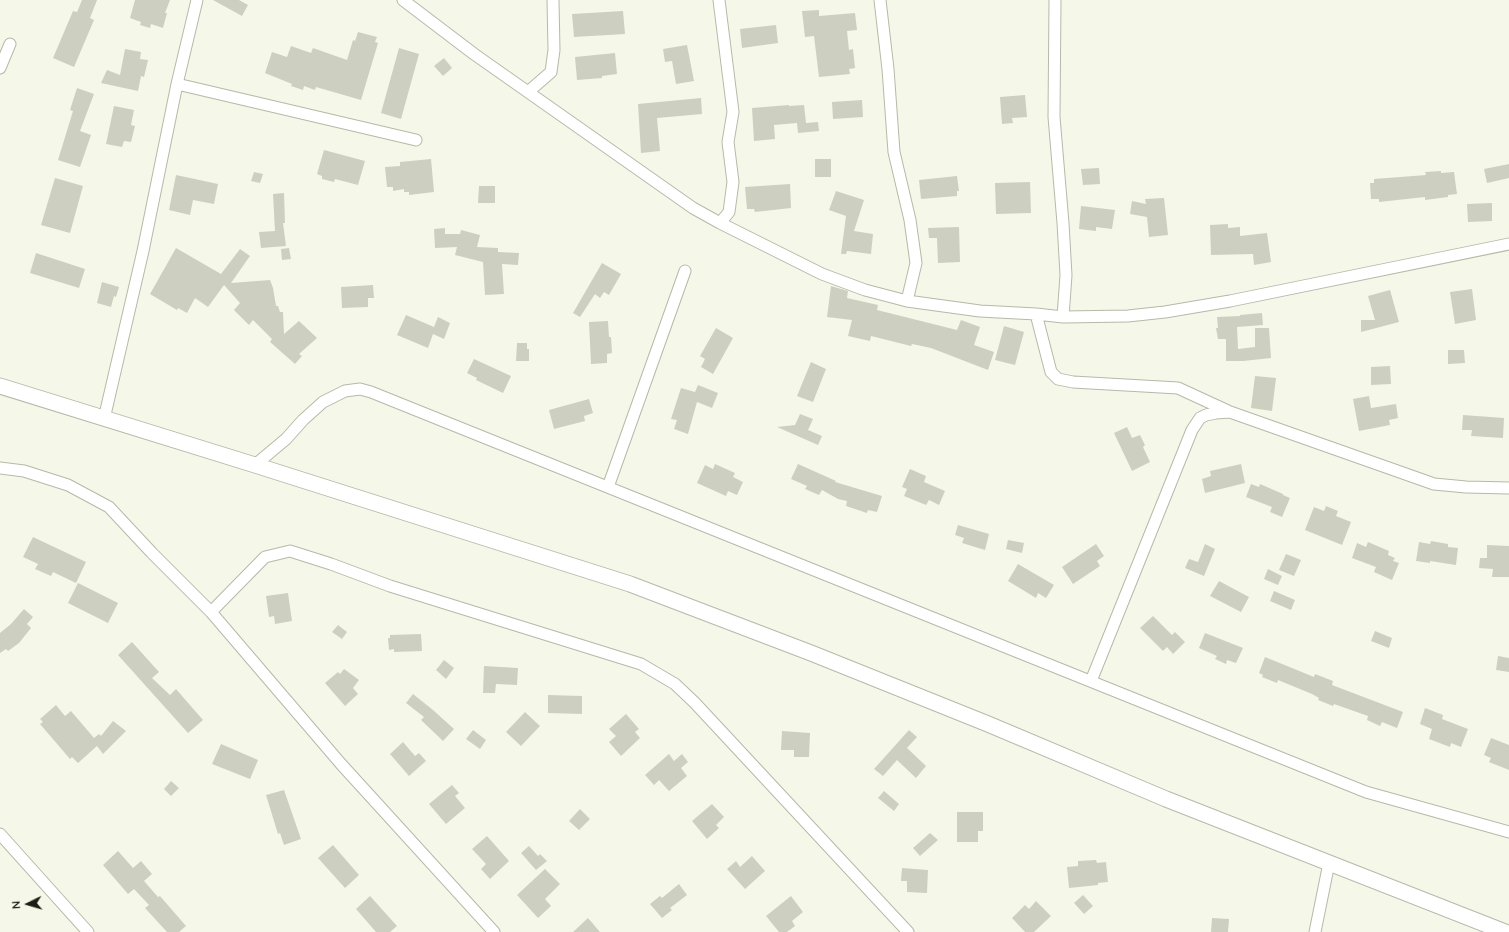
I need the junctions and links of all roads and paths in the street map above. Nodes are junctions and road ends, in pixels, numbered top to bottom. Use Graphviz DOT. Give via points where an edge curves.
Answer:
graph roads {
  1 [pos="197,0"];
  2 [pos="403,0"];
  3 [pos="553,0"];
  4 [pos="719,0"];
  5 [pos="880,0"];
  6 [pos="1055,0"];
  7 [pos="10,44"];
  8 [pos="0,68"];
  9 [pos="177,84"];
  10 [pos="528,92"];
  11 [pos="416,140"];
  12 [pos="720,223"];
  13 [pos="1509,244"];
  14 [pos="685,271"];
  15 [pos="907,301"];
  16 [pos="1036,314"];
  17 [pos="1063,317"];
  18 [pos="0,386"];
  19 [pos="1230,412"];
  20 [pos="104,419"];
  21 [pos="255,465"];
  22 [pos="0,468"];
  23 [pos="608,487"];
  24 [pos="1509,488"];
  25 [pos="211,612"];
  26 [pos="1091,681"];
  27 [pos="1509,832"];
  28 [pos="0,834"];
  29 [pos="1328,863"];
  30 [pos="88,932"];
  31 [pos="494,932"];
  32 [pos="908,932"];
  33 [pos="1315,932"];
  34 [pos="1505,932"];
  1 -- 9 [label="street"];
  2 -- 10 [label="street"];
  3 -- 10 [label="street" via="554,50 551,72"];
  4 -- 12 [label="street" via="733,112 728,142 732,182 730,204 729,212"];
  5 -- 15 [label="street" via="894,152 910,220 916,263"];
  6 -- 17 [label="street" via="1054,117 1066,275"];
  7 -- 8 [label="street"];
  9 -- 11 [label="street"];
  9 -- 20 [label="street" via="143,251"];
  10 -- 12 [label="street" via="693,208"];
  12 -- 15 [label="street" via="822,274 865,290"];
  13 -- 17 [label="street" via="1165,312 1128,316"];
  14 -- 23 [label="street"];
  15 -- 16 [label="street" via="980,312"];
  16 -- 17 [label="street"];
  16 -- 19 [label="street" via="1051,372 1058,379 1178,388"];
  18 -- 20 [label="main road"];
  19 -- 24 [label="street" via="1434,484"];
  19 -- 26 [label="street" via="1206,415 1200,418 1192,430"];
  20 -- 21 [label="main road"];
  21 -- 23 [label="street" via="286,440 323,402 345,391 360,389"];
  21 -- 29 [label="main road" via="630,584 819,656"];
  22 -- 25 [label="street" via="24,471 68,485 109,507"];
  23 -- 26 [label="street"];
  25 -- 31 [label="street" via="341,764"];
  25 -- 32 [label="street" via="265,557 290,551 390,586 641,664 675,684 695,703"];
  26 -- 27 [label="street" via="1366,792"];
  28 -- 30 [label="street"];
  29 -- 33 [label="street"];
  29 -- 34 [label="main road"];
}
